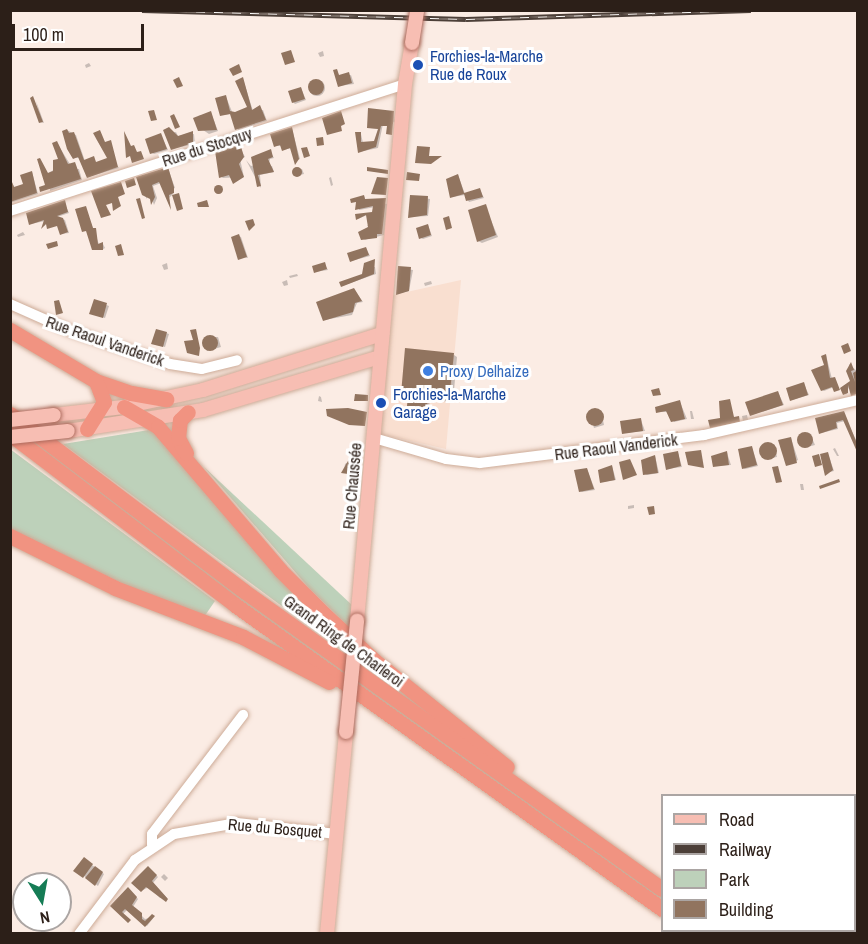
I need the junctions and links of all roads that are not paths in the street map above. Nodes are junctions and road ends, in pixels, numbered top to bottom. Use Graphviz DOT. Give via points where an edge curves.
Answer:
graph roads {
  1 [pos="417,10"];
  2 [pos="405,84"];
  3 [pos="10,211"];
  4 [pos="10,304"];
  5 [pos="10,330"];
  6 [pos="382,334"];
  7 [pos="380,357"];
  8 [pos="237,360"];
  9 [pos="96,381"];
  10 [pos="166,399"];
  11 [pos="858,400"];
  12 [pos="124,407"];
  13 [pos="102,409"];
  14 [pos="189,412"];
  15 [pos="10,414"];
  16 [pos="10,420"];
  17 [pos="149,420"];
  18 [pos="87,429"];
  19 [pos="10,436"];
  20 [pos="374,438"];
  21 [pos="200,476"];
  22 [pos="10,536"];
  23 [pos="360,694"];
  24 [pos="243,715"];
  25 [pos="541,803"];
  26 [pos="336,834"];
  27 [pos="152,845"];
  28 [pos="661,888"];
  29 [pos="661,908"];
  30 [pos="79,933"];
  31 [pos="327,933"];
  1 -- 2 [label="main road, Rue Chaussée, bridge"];
  2 -- 3 [label="street, Rue du Stocquy"];
  2 -- 6 [label="main road, Rue Chaussée"];
  4 -- 8 [label="street, Rue Raoul Vanderick" via="71,332 170,364 202,369"];
  5 -- 9 [label="highway"];
  6 -- 7 [label="main road, Rue Chaussée"];
  6 -- 10 [label="main road" via="238,381"];
  7 -- 14 [label="main road"];
  7 -- 20 [label="main road, Rue Chaussée"];
  9 -- 10 [label="highway"];
  9 -- 13 [label="highway" via="105,396"];
  10 -- 12 [label="main road"];
  11 -- 20 [label="street, Rue Raoul Vanderick" via="704,435 480,463 446,459"];
  12 -- 13 [label="main road"];
  12 -- 17 [label="highway"];
  13 -- 16 [label="main road, bridge"];
  13 -- 18 [label="highway"];
  14 -- 17 [label="main road"];
  14 -- 21 [label="highway" via="180,420 178,438"];
  15 -- 25 [label="highway, Grand Ring de Charleroi" via="244,591"];
  17 -- 18 [label="main road"];
  17 -- 21 [label="highway"];
  18 -- 19 [label="main road, bridge"];
  19 -- 23 [label="highway, Grand Ring de Charleroi"];
  20 -- 26 [label="main road, Rue Chaussée, bridge"];
  21 -- 25 [label="highway" via="324,614 443,718 531,786"];
  22 -- 23 [label="highway" via="79,572 243,637"];
  23 -- 29 [label="highway, Grand Ring de Charleroi"];
  24 -- 27 [label="street" via="152,834"];
  25 -- 28 [label="highway, Grand Ring de Charleroi"];
  26 -- 27 [label="street, Rue du Bosquet" via="215,824 174,834"];
  26 -- 31 [label="main road, Rue Chaussée"];
  27 -- 30 [label="street, Rue du Bosquet" via="135,860"];
}
